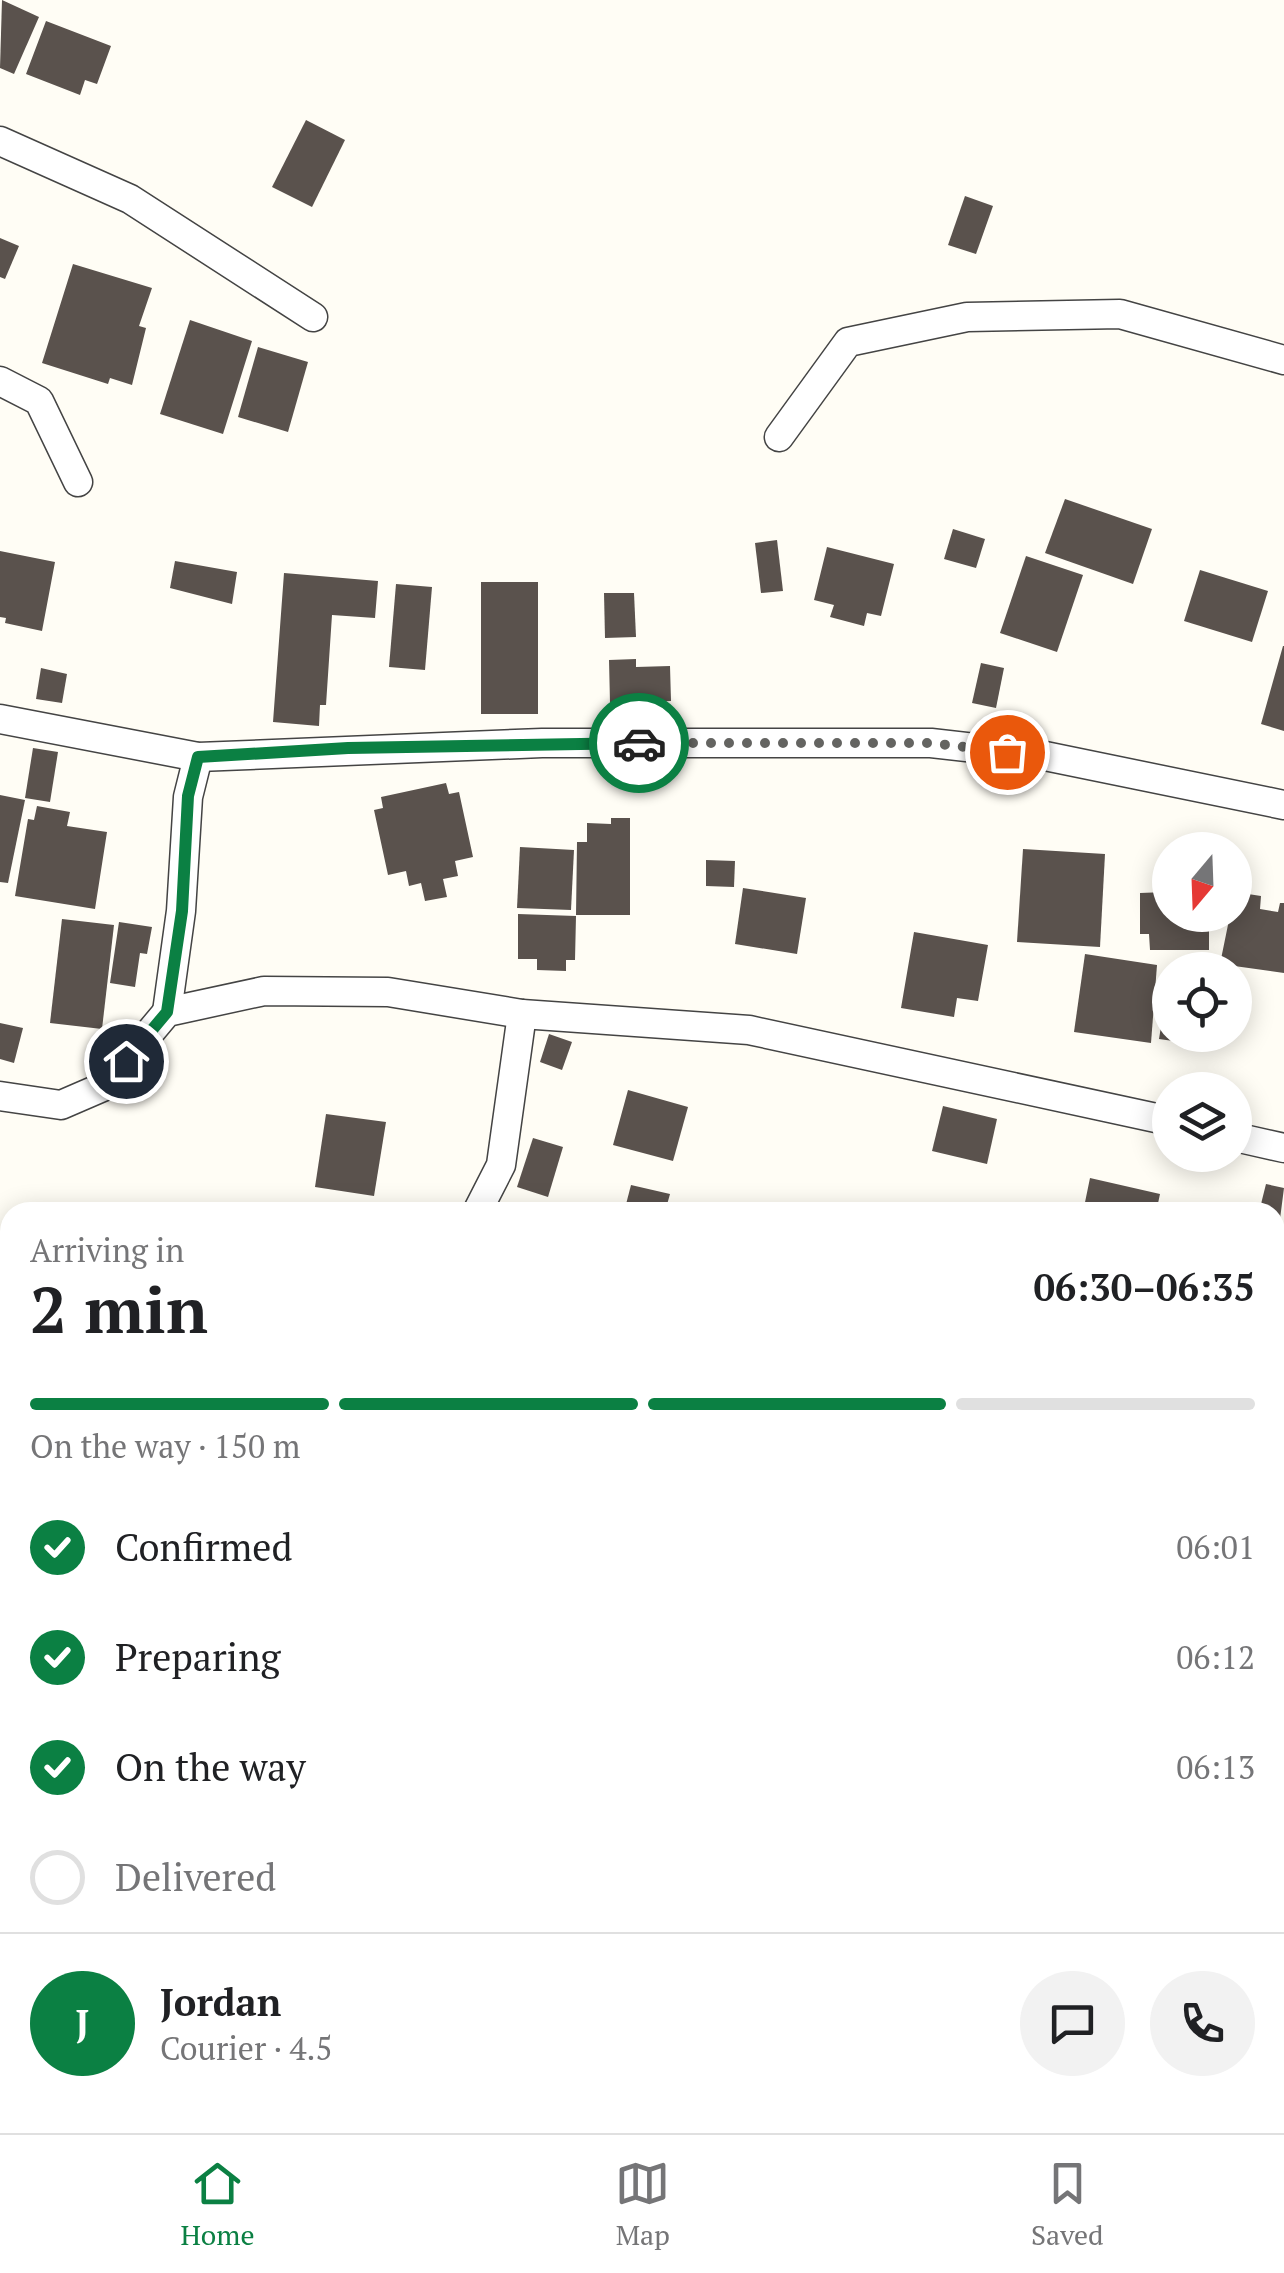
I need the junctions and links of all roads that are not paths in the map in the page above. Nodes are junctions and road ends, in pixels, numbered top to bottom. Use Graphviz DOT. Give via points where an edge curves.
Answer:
graph roads {
  1 [pos="0,141"];
  2 [pos="313,317"];
  3 [pos="1284,360"];
  4 [pos="0,382"];
  5 [pos="779,437"];
  6 [pos="78,482"];
  7 [pos="0,719"];
  8 [pos="198,757"];
  9 [pos="1284,805"];
  10 [pos="167,1012"];
  11 [pos="522,1014"];
  12 [pos="0,1096"];
  13 [pos="1152,1118"];
  14 [pos="1252,1141"];
  15 [pos="1284,1148"];
  16 [pos="482,1202"];
  1 -- 2 [label="street" via="130,199"];
  3 -- 5 [label="street" via="1120,314 967,316 848,342"];
  4 -- 6 [label="street" via="39,401"];
  7 -- 8 [label="street"];
  8 -- 9 [label="street" via="523,744 931,743 1045,756"];
  8 -- 10 [label="street" via="188,796 182,911"];
  10 -- 11 [label="street" via="264,991 388,992"];
  10 -- 12 [label="street" via="104,1086 60,1105"];
  11 -- 13 [label="street" via="749,1030"];
  11 -- 16 [label="street" via="501,1165"];
  14 -- 15 [label="street"];
}
